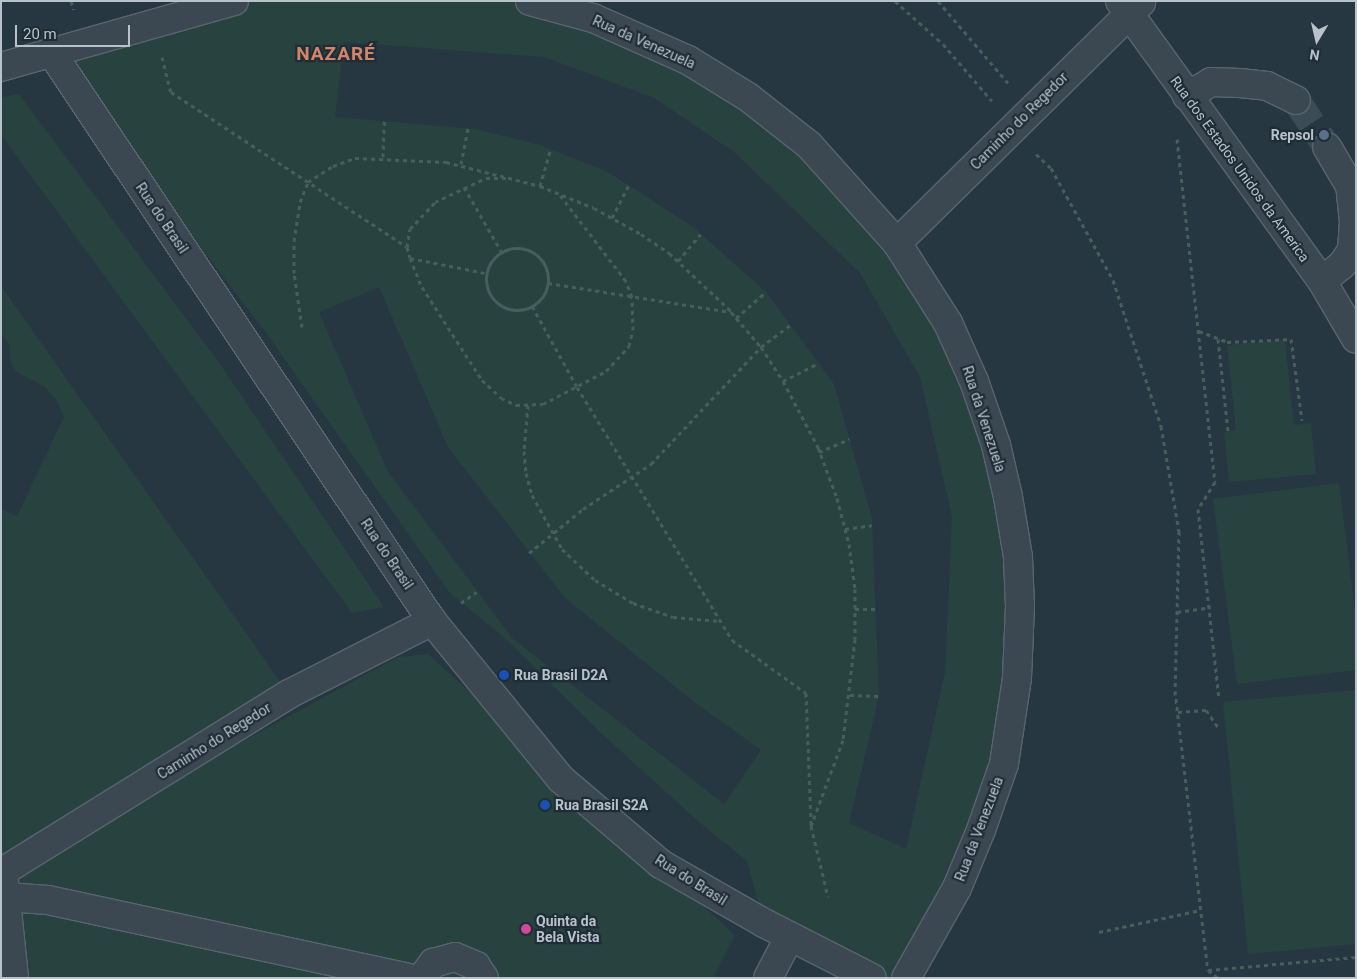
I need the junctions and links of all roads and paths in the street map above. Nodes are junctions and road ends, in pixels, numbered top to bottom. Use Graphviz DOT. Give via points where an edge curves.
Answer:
graph roads {
  1 [pos="234,1"];
  2 [pos="530,1"];
  3 [pos="895,1"];
  4 [pos="938,1"];
  5 [pos="1130,5"];
  6 [pos="51,52"];
  7 [pos="1,67"];
  8 [pos="165,70"];
  9 [pos="1012,88"];
  10 [pos="1187,96"];
  11 [pos="1296,100"];
  12 [pos="995,106"];
  13 [pos="384,121"];
  14 [pos="468,128"];
  15 [pos="1176,130"];
  16 [pos="1326,147"];
  17 [pos="1032,149"];
  18 [pos="550,150"];
  19 [pos="383,158"];
  20 [pos="461,165"];
  21 [pos="516,178"];
  22 [pos="308,182"];
  23 [pos="464,186"];
  24 [pos="540,186"];
  25 [pos="628,186"];
  26 [pos="560,194"];
  27 [pos="612,218"];
  28 [pos="701,234"];
  29 [pos="897,243"];
  30 [pos="407,247"];
  31 [pos="501,251"];
  32 [pos="410,258"];
  33 [pos="678,261"];
  34 [pos="485,273"];
  35 [pos="1322,282"];
  36 [pos="548,283"];
  37 [pos="766,292"];
  38 [pos="632,297"];
  39 [pos="532,306"];
  40 [pos="731,312"];
  41 [pos="736,318"];
  42 [pos="791,324"];
  43 [pos="302,327"];
  44 [pos="1199,331"];
  45 [pos="1218,339"];
  46 [pos="1356,339"];
  47 [pos="761,347"];
  48 [pos="819,363"];
  49 [pos="783,381"];
  50 [pos="577,387"];
  51 [pos="528,405"];
  52 [pos="1302,420"];
  53 [pos="1228,431"];
  54 [pos="849,439"];
  55 [pos="819,452"];
  56 [pos="632,478"];
  57 [pos="872,524"];
  58 [pos="845,529"];
  59 [pos="552,533"];
  60 [pos="529,553"];
  61 [pos="476,592"];
  62 [pos="1211,607"];
  63 [pos="855,609"];
  64 [pos="876,609"];
  65 [pos="1177,612"];
  66 [pos="443,614"];
  67 [pos="720,621"];
  68 [pos="850,695"];
  69 [pos="879,696"];
  70 [pos="1219,698"];
  71 [pos="1178,712"];
  72 [pos="1218,727"];
  73 [pos="811,826"];
  74 [pos="3,879"];
  75 [pos="828,897"];
  76 [pos="1201,910"];
  77 [pos="1099,932"];
  78 [pos="790,936"];
  79 [pos="1356,957"];
  80 [pos="1208,970"];
  81 [pos="14,978"];
  82 [pos="408,978"];
  83 [pos="422,978"];
  84 [pos="484,978"];
  85 [pos="768,978"];
  86 [pos="872,978"];
  87 [pos="906,978"];
  88 [pos="1218,978"];
  1 -- 6 [label="street"];
  2 -- 29 [label="street, Rua da Venezuela" via="593,18 688,60 748,97 809,145"];
  3 -- 12 [label="path" via="943,44"];
  4 -- 9 [label="path"];
  5 -- 10 [label="street, Rua dos Estados Unidos da America"];
  5 -- 29 [label="street, Caminho do Regedor"];
  6 -- 7 [label="street"];
  6 -- 66 [label="street, Rua do Brasil"];
  8 -- 22 [label="path" via="171,92"];
  10 -- 11 [label="street" via="1211,82 1240,83 1266,86"];
  10 -- 35 [label="street, Rua dos Estados Unidos da America"];
  13 -- 19 [label="path"];
  14 -- 20 [label="path"];
  15 -- 44 [label="path"];
  16 -- 35 [label="street" via="1350,186 1354,222 1352,250 1342,265"];
  17 -- 65 [label="path" via="1051,168 1113,280 1161,426 1178,531"];
  18 -- 24 [label="path"];
  19 -- 20 [label="path"];
  19 -- 22 [label="path" via="355,158 333,166"];
  20 -- 21 [label="path"];
  21 -- 23 [label="path" via="486,178"];
  21 -- 24 [label="path"];
  22 -- 30 [label="path"];
  22 -- 43 [label="path" via="300,202 294,241 297,306"];
  23 -- 30 [label="path" via="435,202 419,216 410,229"];
  23 -- 31 [label="path"];
  24 -- 26 [label="path"];
  25 -- 27 [label="path"];
  26 -- 27 [label="path"];
  26 -- 38 [label="path" via="613,261"];
  27 -- 33 [label="path"];
  28 -- 33 [label="path"];
  29 -- 87 [label="street, Rua da Venezuela" via="948,323 977,390 1008,497 1020,606 1017,678 1004,764 957,888"];
  30 -- 32 [label="path"];
  31 -- 34 [label="path" via="490,261"];
  31 -- 36 [label="path" via="522,248 534,252 548,272"];
  32 -- 34 [label="path"];
  32 -- 51 [label="path" via="422,287 482,380 501,398"];
  33 -- 40 [label="path"];
  34 -- 39 [label="path" via="485,282 494,301 511,310"];
  35 -- 46 [label="street, Rua dos Estados Unidos da America"];
  36 -- 38 [label="path"];
  36 -- 39 [label="path" via="545,293"];
  37 -- 41 [label="path"];
  38 -- 40 [label="path"];
  38 -- 50 [label="path" via="633,330 629,346 606,371"];
  39 -- 50 [label="path"];
  40 -- 41 [label="path"];
  41 -- 47 [label="path"];
  42 -- 47 [label="path"];
  44 -- 45 [label="path"];
  44 -- 62 [label="path" via="1215,482 1198,509"];
  45 -- 52 [label="path" via="1227,342 1291,339"];
  45 -- 53 [label="path"];
  47 -- 49 [label="path"];
  47 -- 56 [label="path" via="674,443"];
  48 -- 49 [label="path"];
  49 -- 55 [label="path"];
  50 -- 51 [label="path" via="543,404"];
  50 -- 56 [label="path"];
  51 -- 59 [label="path" via="524,451 526,473 532,495"];
  54 -- 55 [label="path"];
  55 -- 58 [label="path"];
  56 -- 59 [label="path"];
  56 -- 67 [label="path"];
  57 -- 58 [label="path"];
  58 -- 63 [label="path"];
  59 -- 60 [label="path"];
  59 -- 67 [label="path" via="577,565 612,592 673,617"];
  61 -- 66 [label="path"];
  62 -- 65 [label="path"];
  62 -- 70 [label="path"];
  63 -- 64 [label="path"];
  63 -- 68 [label="path"];
  65 -- 71 [label="path"];
  66 -- 74 [label="street, Caminho do Regedor" via="289,694"];
  66 -- 78 [label="street, Rua do Brasil" via="561,779 661,864"];
  67 -- 73 [label="path" via="732,640 806,693"];
  68 -- 69 [label="path"];
  68 -- 73 [label="path" via="843,740"];
  71 -- 72 [label="path" via="1206,710"];
  71 -- 76 [label="path"];
  73 -- 75 [label="path"];
  74 -- 81 [label="street"];
  74 -- 82 [label="street" via="48,900"];
  76 -- 77 [label="path"];
  76 -- 80 [label="path"];
  78 -- 85 [label="street"];
  78 -- 86 [label="street, Rua do Brasil"];
  79 -- 80 [label="path"];
  80 -- 88 [label="path"];
  83 -- 84 [label="street" via="433,963 455,958 476,966"];
}
